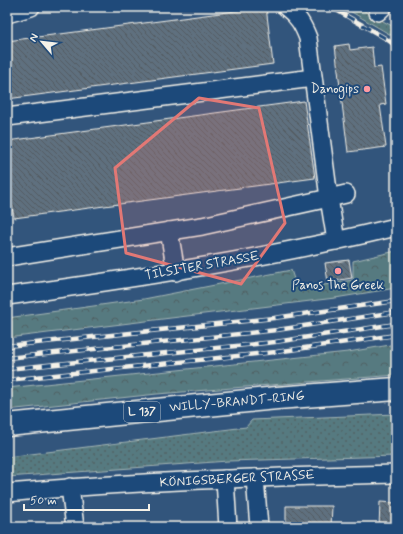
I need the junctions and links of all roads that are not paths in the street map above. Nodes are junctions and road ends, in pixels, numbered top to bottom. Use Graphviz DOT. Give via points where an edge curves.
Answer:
graph roads {
  1 [pos="31,7"];
  2 [pos="286,7"];
  3 [pos="7,14"];
  4 [pos="313,78"];
  5 [pos="7,117"];
  6 [pos="346,194"];
  7 [pos="329,198"];
  8 [pos="396,227"];
  9 [pos="169,232"];
  10 [pos="336,241"];
  11 [pos="7,257"];
  12 [pos="176,272"];
  13 [pos="7,296"];
  14 [pos="396,389"];
  15 [pos="7,426"];
  16 [pos="396,474"];
  17 [pos="255,478"];
  18 [pos="225,479"];
  19 [pos="70,487"];
  20 [pos="7,493"];
  21 [pos="75,527"];
  22 [pos="228,527"];
  23 [pos="259,527"];
  1 -- 3 [label="street"];
  2 -- 4 [label="street" via="296,14 308,38"];
  4 -- 5 [label="street"];
  4 -- 7 [label="street"];
  6 -- 7 [label="street"];
  7 -- 9 [label="street"];
  7 -- 10 [label="street"];
  8 -- 10 [label="street, TILSITER STRASSE"];
  9 -- 11 [label="street"];
  9 -- 12 [label="street"];
  10 -- 12 [label="street, TILSITER STRASSE"];
  12 -- 13 [label="street, TILSITER STRASSE"];
  14 -- 15 [label="main road, WILLY-BRANDT-RING / L 137" via="277,398"];
  16 -- 17 [label="street, KÖNIGSBERGER STRASSE"];
  17 -- 18 [label="street, KÖNIGSBERGER STRASSE"];
  17 -- 23 [label="street"];
  18 -- 19 [label="street, KÖNIGSBERGER STRASSE"];
  18 -- 22 [label="street"];
  19 -- 20 [label="street, KÖNIGSBERGER STRASSE"];
  19 -- 21 [label="street"];
}
